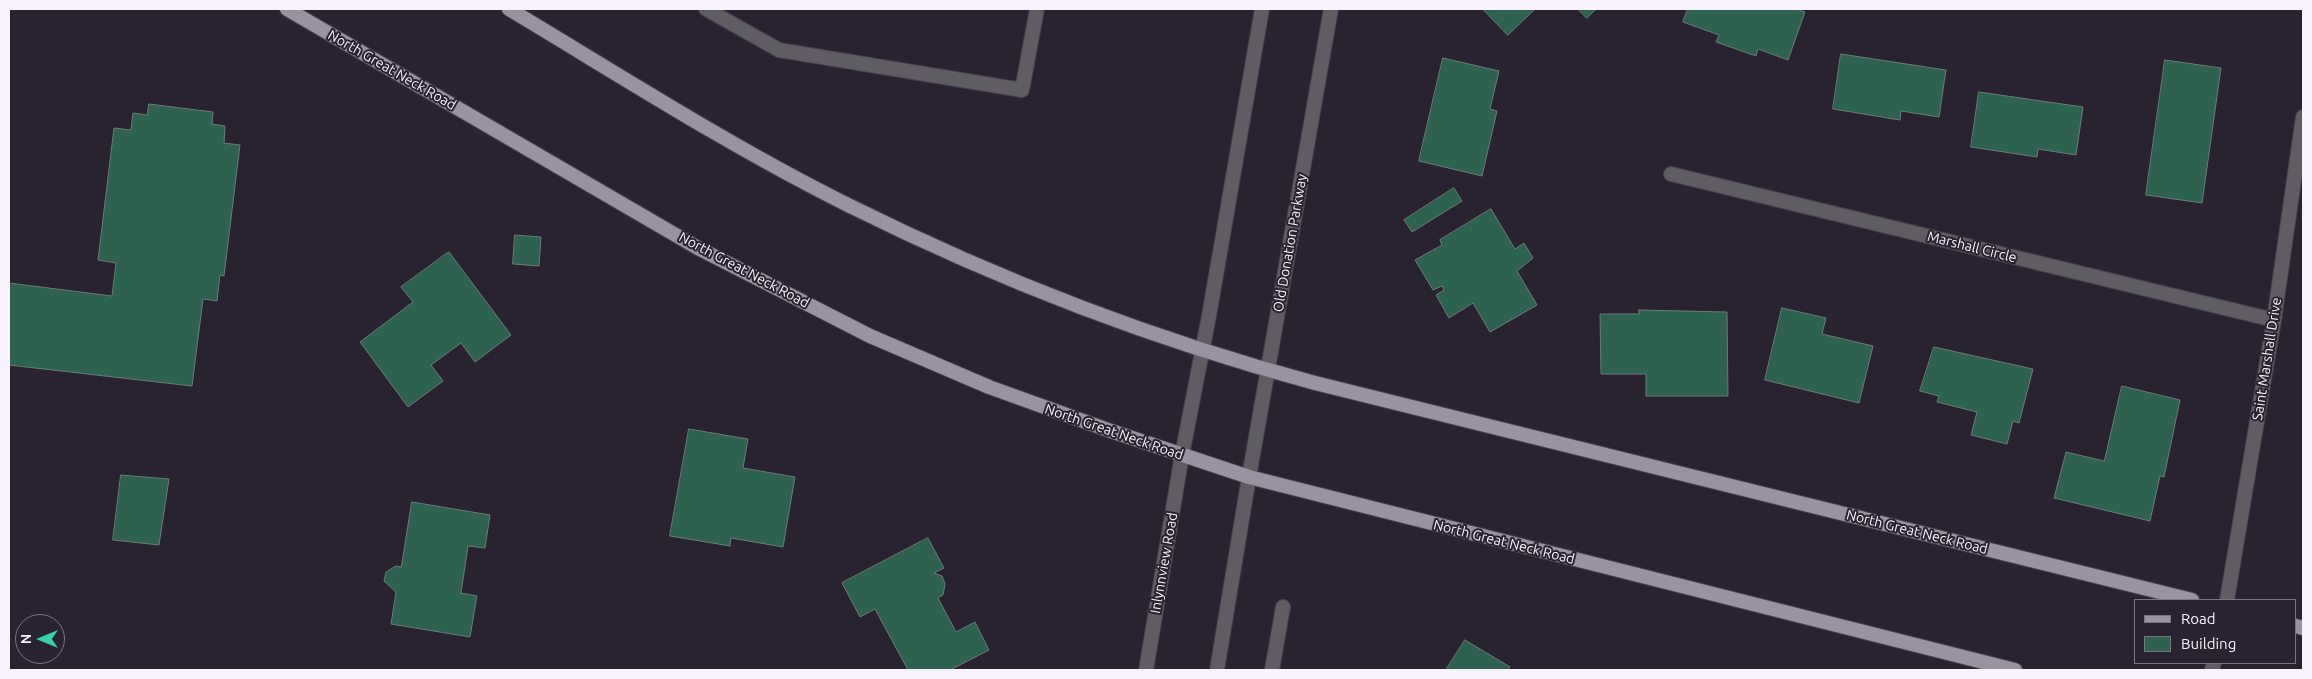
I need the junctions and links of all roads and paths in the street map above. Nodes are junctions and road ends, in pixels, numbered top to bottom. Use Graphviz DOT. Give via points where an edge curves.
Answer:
graph roads {
  1 [pos="287,9"];
  2 [pos="509,9"];
  3 [pos="706,9"];
  4 [pos="1037,9"];
  5 [pos="1262,9"];
  6 [pos="1332,9"];
  7 [pos="2303,117"];
  8 [pos="1671,174"];
  9 [pos="2274,320"];
  10 [pos="1202,351"];
  11 [pos="1267,370"];
  12 [pos="1182,455"];
  13 [pos="1249,477"];
  14 [pos="2188,599"];
  15 [pos="2226,599"];
  16 [pos="1283,607"];
  17 [pos="1146,670"];
  18 [pos="1216,670"];
  19 [pos="1272,670"];
  20 [pos="2015,670"];
  1 -- 12 [label="main road, North Great Neck Road" via="698,248 870,336 989,388"];
  2 -- 10 [label="main road, North Great Neck Road" via="726,139 850,206 1040,291"];
  3 -- 4 [label="street" via="779,50 1022,90"];
  5 -- 10 [label="street"];
  6 -- 11 [label="street, Old Donation Parkway"];
  7 -- 9 [label="street, Saint Marshall Drive"];
  8 -- 9 [label="street, Marshall Circle"];
  9 -- 15 [label="street, Saint Marshall Drive"];
  10 -- 11 [label="main road, North Great Neck Road"];
  10 -- 12 [label="street"];
  11 -- 13 [label="street, Old Donation Parkway"];
  11 -- 14 [label="main road, North Great Neck Road"];
  12 -- 13 [label="main road, North Great Neck Road"];
  12 -- 17 [label="street, Inlynnview Road"];
  13 -- 18 [label="street"];
  13 -- 20 [label="main road, North Great Neck Road"];
  16 -- 19 [label="street"];
}
